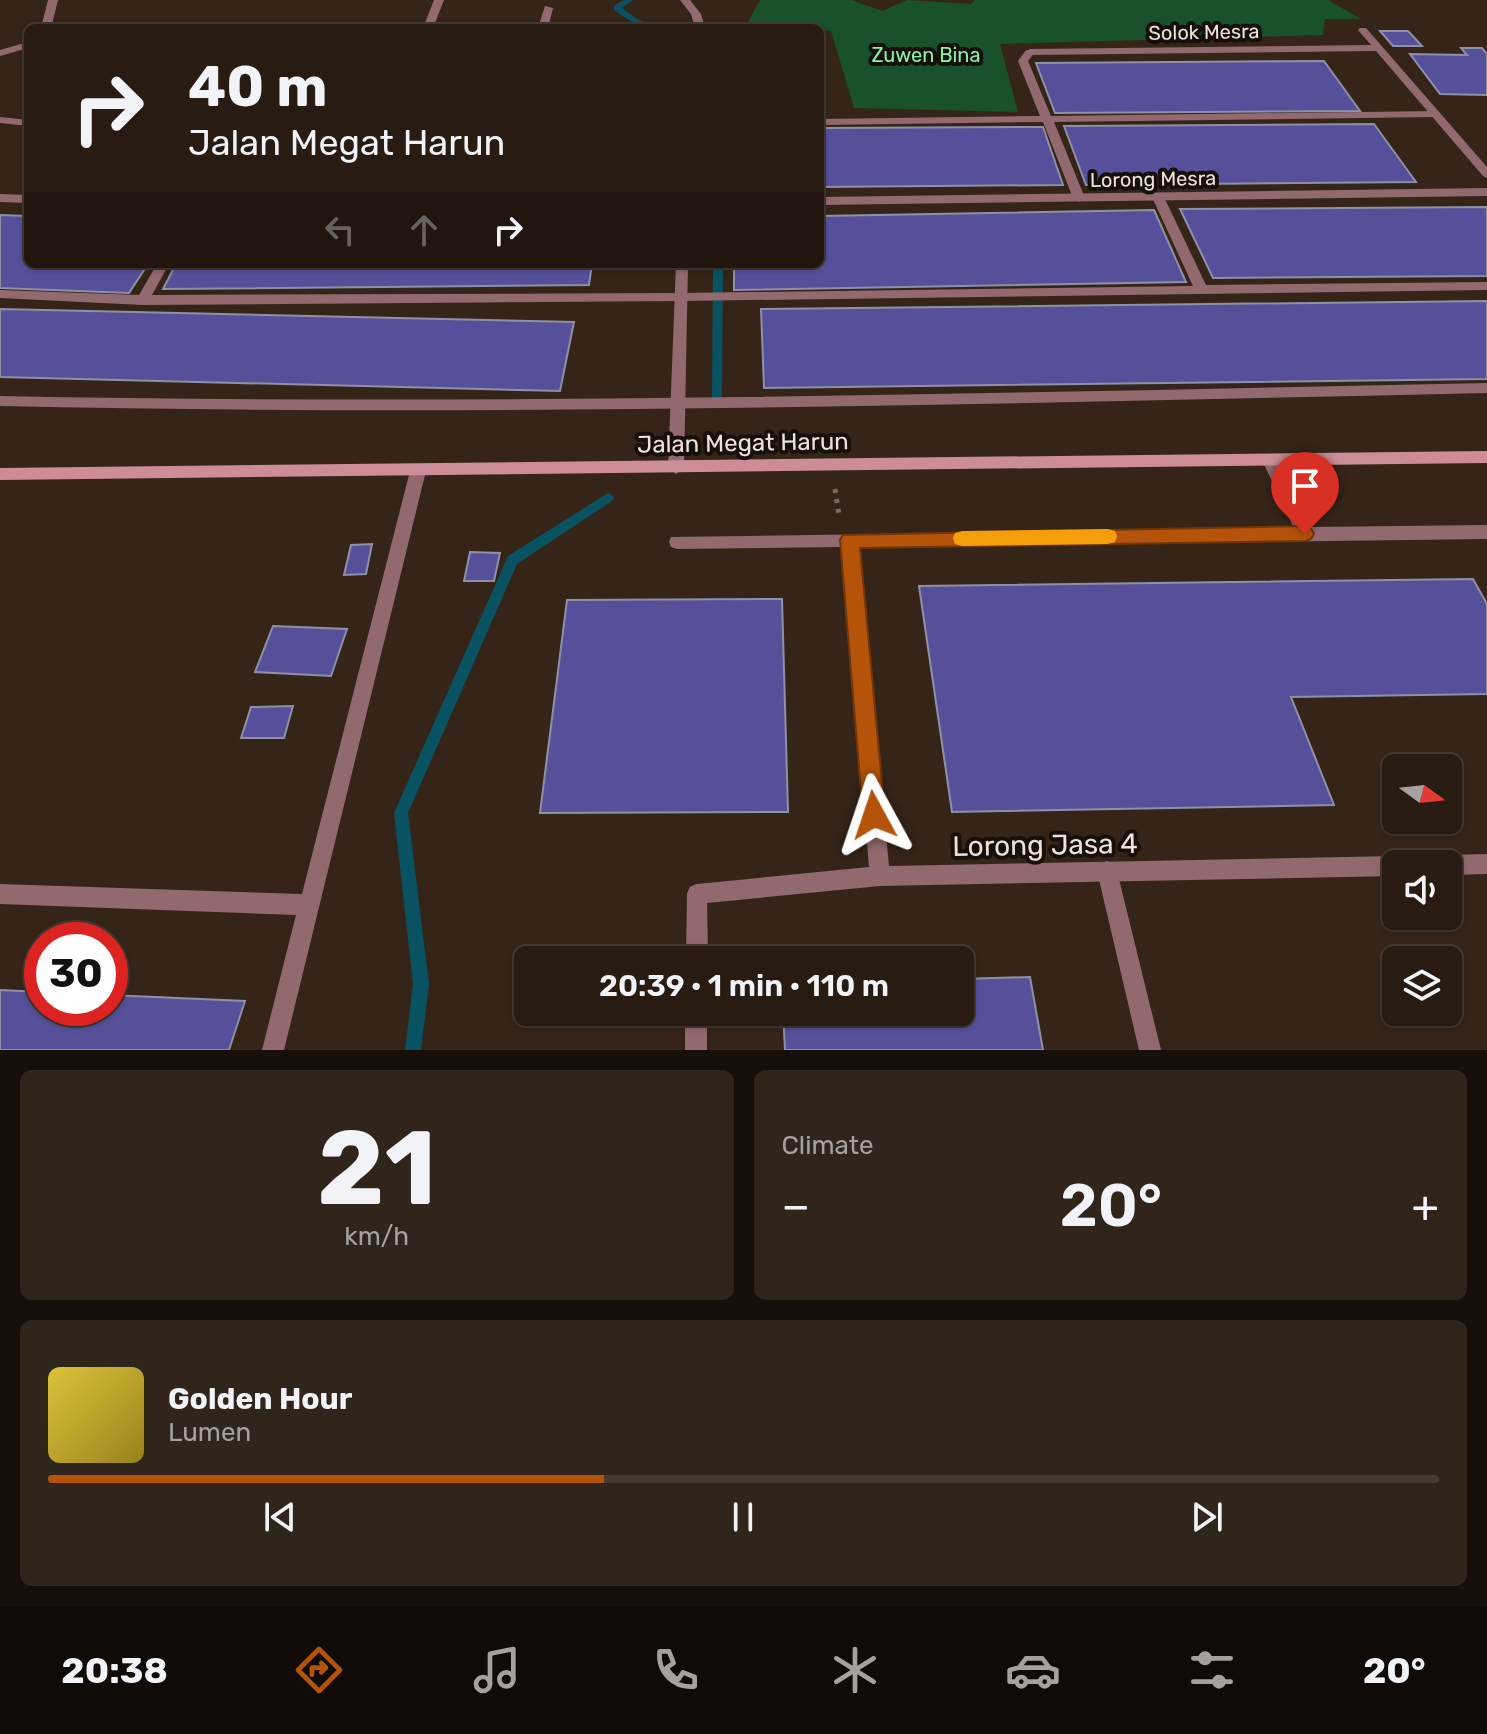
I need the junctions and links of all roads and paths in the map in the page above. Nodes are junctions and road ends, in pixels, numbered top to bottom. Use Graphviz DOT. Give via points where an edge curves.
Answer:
graph roads {
  1 [pos="53,0"];
  2 [pos="439,0"];
  3 [pos="685,0"];
  4 [pos="548,8"];
  5 [pos="47,24"];
  6 [pos="430,24"];
  7 [pos="544,24"];
  8 [pos="699,24"];
  9 [pos="1363,30"];
  10 [pos="24,46"];
  11 [pos="1379,48"];
  12 [pos="0,53"];
  13 [pos="1435,114"];
  14 [pos="1046,119"];
  15 [pos="0,120"];
  16 [pos="24,121"];
  17 [pos="824,122"];
  18 [pos="1487,174"];
  19 [pos="1487,192"];
  20 [pos="1158,197"];
  21 [pos="0,198"];
  22 [pos="1079,198"];
  23 [pos="24,199"];
  24 [pos="824,201"];
  25 [pos="161,268"];
  26 [pos="682,268"];
  27 [pos="1487,286"];
  28 [pos="1201,289"];
  29 [pos="0,294"];
  30 [pos="681,297"];
  31 [pos="143,300"];
  32 [pos="1487,388"];
  33 [pos="0,401"];
  34 [pos="678,404"];
  35 [pos="1487,457"];
  36 [pos="1270,460"];
  37 [pos="832,466"];
  38 [pos="676,468"];
  39 [pos="418,471"];
  40 [pos="0,474"];
  41 [pos="1487,532"];
  42 [pos="1305,534"];
  43 [pos="846,540"];
  44 [pos="677,542"];
  45 [pos="1487,864"];
  46 [pos="1462,865"];
  47 [pos="1382,866"];
  48 [pos="1107,871"];
  49 [pos="880,876"];
  50 [pos="0,894"];
  51 [pos="309,905"];
  52 [pos="697,946"];
  53 [pos="696,1026"];
  54 [pos="273,1050"];
  55 [pos="696,1050"];
  56 [pos="1150,1050"];
  1 -- 5 [label="street"];
  2 -- 6 [label="street"];
  3 -- 8 [label="street"];
  4 -- 7 [label="street"];
  9 -- 11 [label="street"];
  10 -- 12 [label="street"];
  11 -- 13 [label="street"];
  11 -- 14 [label="street, Solok Mesra" via="1030,52 1023,61"];
  13 -- 14 [label="street"];
  13 -- 18 [label="street"];
  14 -- 17 [label="street"];
  14 -- 22 [label="street"];
  15 -- 16 [label="street"];
  19 -- 20 [label="street, Lorong Mesra"];
  20 -- 22 [label="street, Lorong Mesra"];
  20 -- 28 [label="street"];
  21 -- 23 [label="street"];
  22 -- 24 [label="street, Lorong Mesra"];
  25 -- 31 [label="street"];
  26 -- 30 [label="street"];
  27 -- 28 [label="street"];
  28 -- 30 [label="street"];
  29 -- 31 [label="street"];
  30 -- 31 [label="street"];
  30 -- 34 [label="street"];
  32 -- 34 [label="street"];
  33 -- 34 [label="street"];
  34 -- 38 [label="street"];
  35 -- 36 [label="street, Jalan Megat Harun"];
  36 -- 37 [label="street, Jalan Megat Harun"];
  36 -- 42 [label="street"];
  37 -- 38 [label="street, Jalan Megat Harun"];
  37 -- 43 [label="path"];
  38 -- 39 [label="street, Jalan Megat Harun"];
  39 -- 40 [label="street, Jalan Megat Harun"];
  39 -- 51 [label="street"];
  41 -- 42 [label="street"];
  42 -- 43 [label="street"];
  43 -- 44 [label="street"];
  43 -- 49 [label="street"];
  45 -- 46 [label="street"];
  47 -- 48 [label="street, Lorong Jasa 4"];
  48 -- 49 [label="street, Lorong Jasa 4"];
  48 -- 56 [label="street"];
  49 -- 52 [label="street, Lorong Jasa 4" via="697,894"];
  50 -- 51 [label="street"];
  51 -- 54 [label="street"];
  53 -- 55 [label="street"];
}
